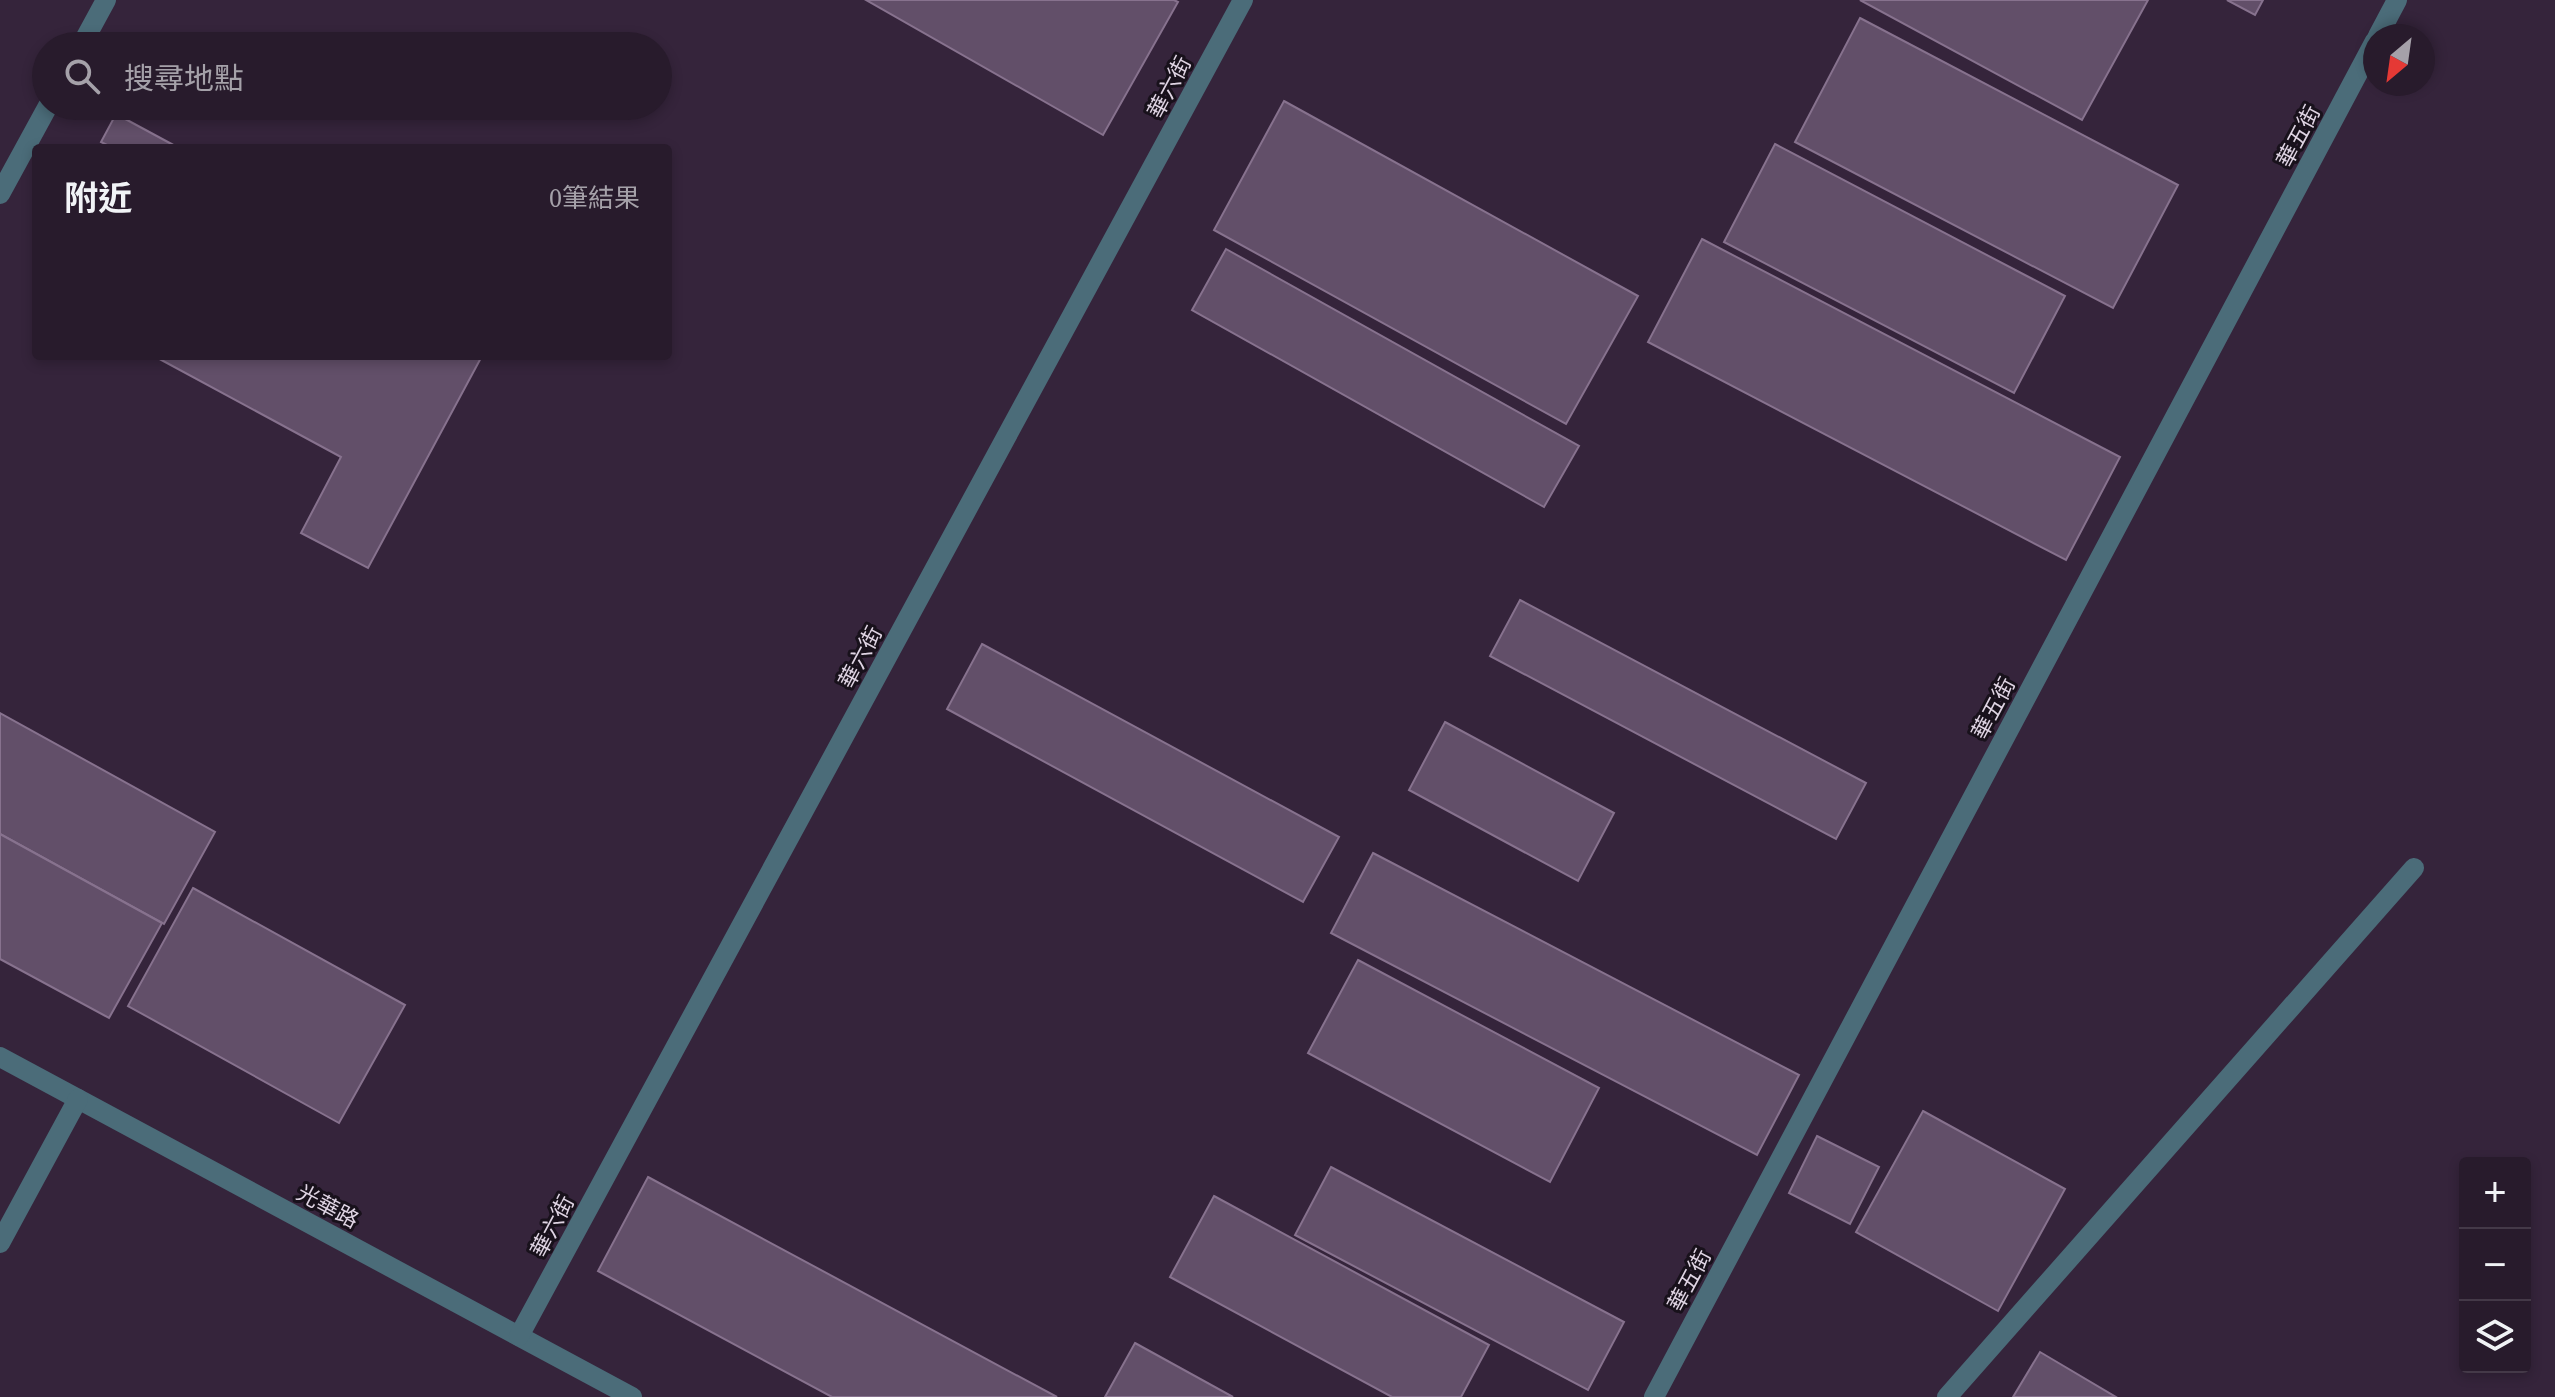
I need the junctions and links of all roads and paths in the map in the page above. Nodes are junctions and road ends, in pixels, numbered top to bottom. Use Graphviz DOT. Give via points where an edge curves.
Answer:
graph roads {
  1 [pos="106,0"];
  2 [pos="1243,0"];
  3 [pos="2397,0"];
  4 [pos="2384,24"];
  5 [pos="89,32"];
  6 [pos="2363,63"];
  7 [pos="40,120"];
  8 [pos="0,194"];
  9 [pos="2414,868"];
  10 [pos="0,1057"];
  11 [pos="78,1099"];
  12 [pos="0,1243"];
  13 [pos="519,1336"];
  14 [pos="632,1397"];
  15 [pos="1654,1397"];
  16 [pos="1947,1397"];
  1 -- 5 [label="street"];
  2 -- 13 [label="street, 華六街"];
  3 -- 4 [label="street, 華五街"];
  6 -- 15 [label="street, 華五街"];
  7 -- 8 [label="street"];
  9 -- 16 [label="street"];
  10 -- 11 [label="street, 光華路"];
  11 -- 12 [label="street"];
  11 -- 13 [label="street, 光華路"];
  13 -- 14 [label="street, 光華路"];
}
